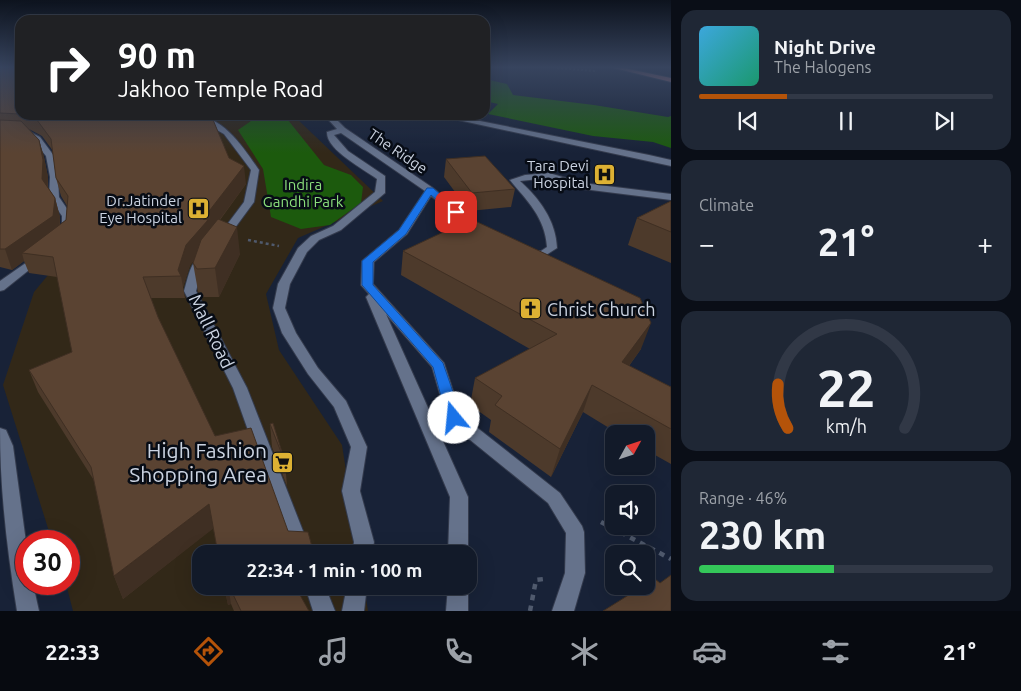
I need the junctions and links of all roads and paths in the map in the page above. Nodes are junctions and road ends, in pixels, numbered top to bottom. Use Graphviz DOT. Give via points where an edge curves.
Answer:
graph roads {
  1 [pos="205,120"];
  2 [pos="333,120"];
  3 [pos="462,120"];
  4 [pos="342,130"];
  5 [pos="0,132"];
  6 [pos="671,163"];
  7 [pos="430,190"];
  8 [pos="671,197"];
  9 [pos="224,235"];
  10 [pos="490,237"];
  11 [pos="302,250"];
  12 [pos="519,250"];
  13 [pos="367,285"];
  14 [pos="0,287"];
  15 [pos="0,434"];
  16 [pos="596,520"];
  17 [pos="299,545"];
  18 [pos="364,545"];
  19 [pos="458,545"];
  20 [pos="671,558"];
  21 [pos="318,595"];
  22 [pos="356,595"];
  23 [pos="458,595"];
  24 [pos="28,611"];
  25 [pos="324,611"];
  26 [pos="353,611"];
  27 [pos="458,611"];
  28 [pos="562,611"];
  1 -- 9 [label="street, Mall Road" via="228,132 255,170 249,202"];
  2 -- 4 [label="street, The Ridge"];
  3 -- 6 [label="street"];
  4 -- 7 [label="street, The Ridge"];
  4 -- 11 [label="street" via="330,134 336,146 382,178 380,193 338,228 315,238"];
  5 -- 14 [label="street" via="28,133 37,139 50,156 54,197 67,216 66,237"];
  7 -- 10 [label="street, The Ridge"];
  7 -- 13 [label="street" via="403,232 368,261"];
  8 -- 12 [label="street" via="571,184 562,178 546,176 514,180 531,195 553,236 552,248 543,254"];
  9 -- 11 [label="path"];
  9 -- 17 [label="street, Mall Road" via="197,266 190,291 240,388"];
  11 -- 18 [label="street" via="284,284 279,308 289,333 313,371 341,405 359,447 351,491"];
  13 -- 19 [label="street" via="459,498"];
  13 -- 28 [label="street" via="439,366 454,418 554,498 575,532 576,573"];
  15 -- 24 [label="street" via="5,446"];
  16 -- 20 [label="path"];
  21 -- 25 [label="street"];
  22 -- 26 [label="street"];
  23 -- 27 [label="street"];
}
